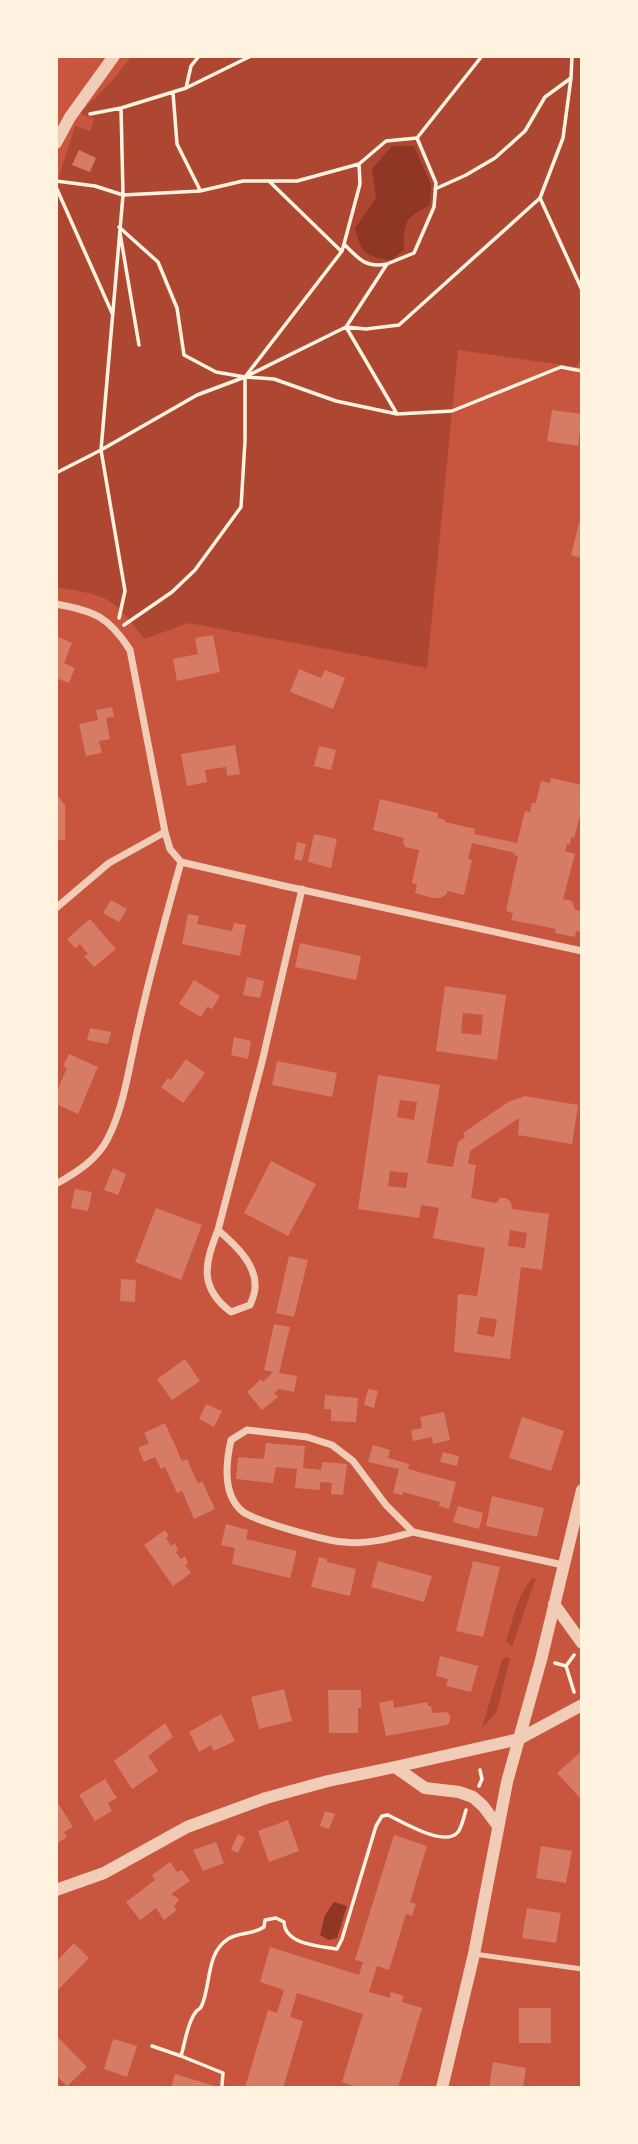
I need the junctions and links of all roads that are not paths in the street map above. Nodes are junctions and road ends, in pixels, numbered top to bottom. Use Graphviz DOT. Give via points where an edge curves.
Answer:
graph roads {
  1 [pos="114,56"];
  2 [pos="56,143"];
  3 [pos="56,604"];
  4 [pos="165,832"];
  5 [pos="181,862"];
  6 [pos="302,889"];
  7 [pos="56,908"];
  8 [pos="582,951"];
  9 [pos="56,1184"];
  10 [pos="218,1230"];
  11 [pos="582,1490"];
  12 [pos="413,1532"];
  13 [pos="563,1565"];
  14 [pos="554,1604"];
  15 [pos="580,1646"];
  16 [pos="582,1705"];
  17 [pos="519,1738"];
  18 [pos="396,1768"];
  19 [pos="498,1826"];
  20 [pos="56,1891"];
  21 [pos="474,1954"];
  22 [pos="582,1969"];
  23 [pos="442,2088"];
  1 -- 2 [label="street"];
  3 -- 4 [label="street" via="99,616 117,630 130,650"];
  4 -- 5 [label="street" via="170,849"];
  4 -- 7 [label="street" via="109,863"];
  5 -- 6 [label="street"];
  5 -- 9 [label="street" via="118,1115 95,1156"];
  6 -- 8 [label="street"];
  6 -- 10 [label="street"];
  10 -- 10 [label="street" via="205,1277 218,1303 231,1312 250,1305 256,1286 250,1265"];
  11 -- 13 [label="street"];
  12 -- 12 [label="street" via="353,1461 332,1446 307,1437 247,1430 230,1440 225,1465 230,1492 240,1510 256,1520 344,1542 385,1540"];
  12 -- 13 [label="street"];
  13 -- 14 [label="street"];
  14 -- 15 [label="street"];
  14 -- 17 [label="street"];
  16 -- 17 [label="street"];
  17 -- 18 [label="street"];
  17 -- 19 [label="street"];
  18 -- 19 [label="street" via="425,1788 473,1797"];
  18 -- 20 [label="street" via="255,1802 187,1827 104,1873"];
  19 -- 21 [label="street"];
  21 -- 22 [label="lane"];
  21 -- 23 [label="street"];
}
